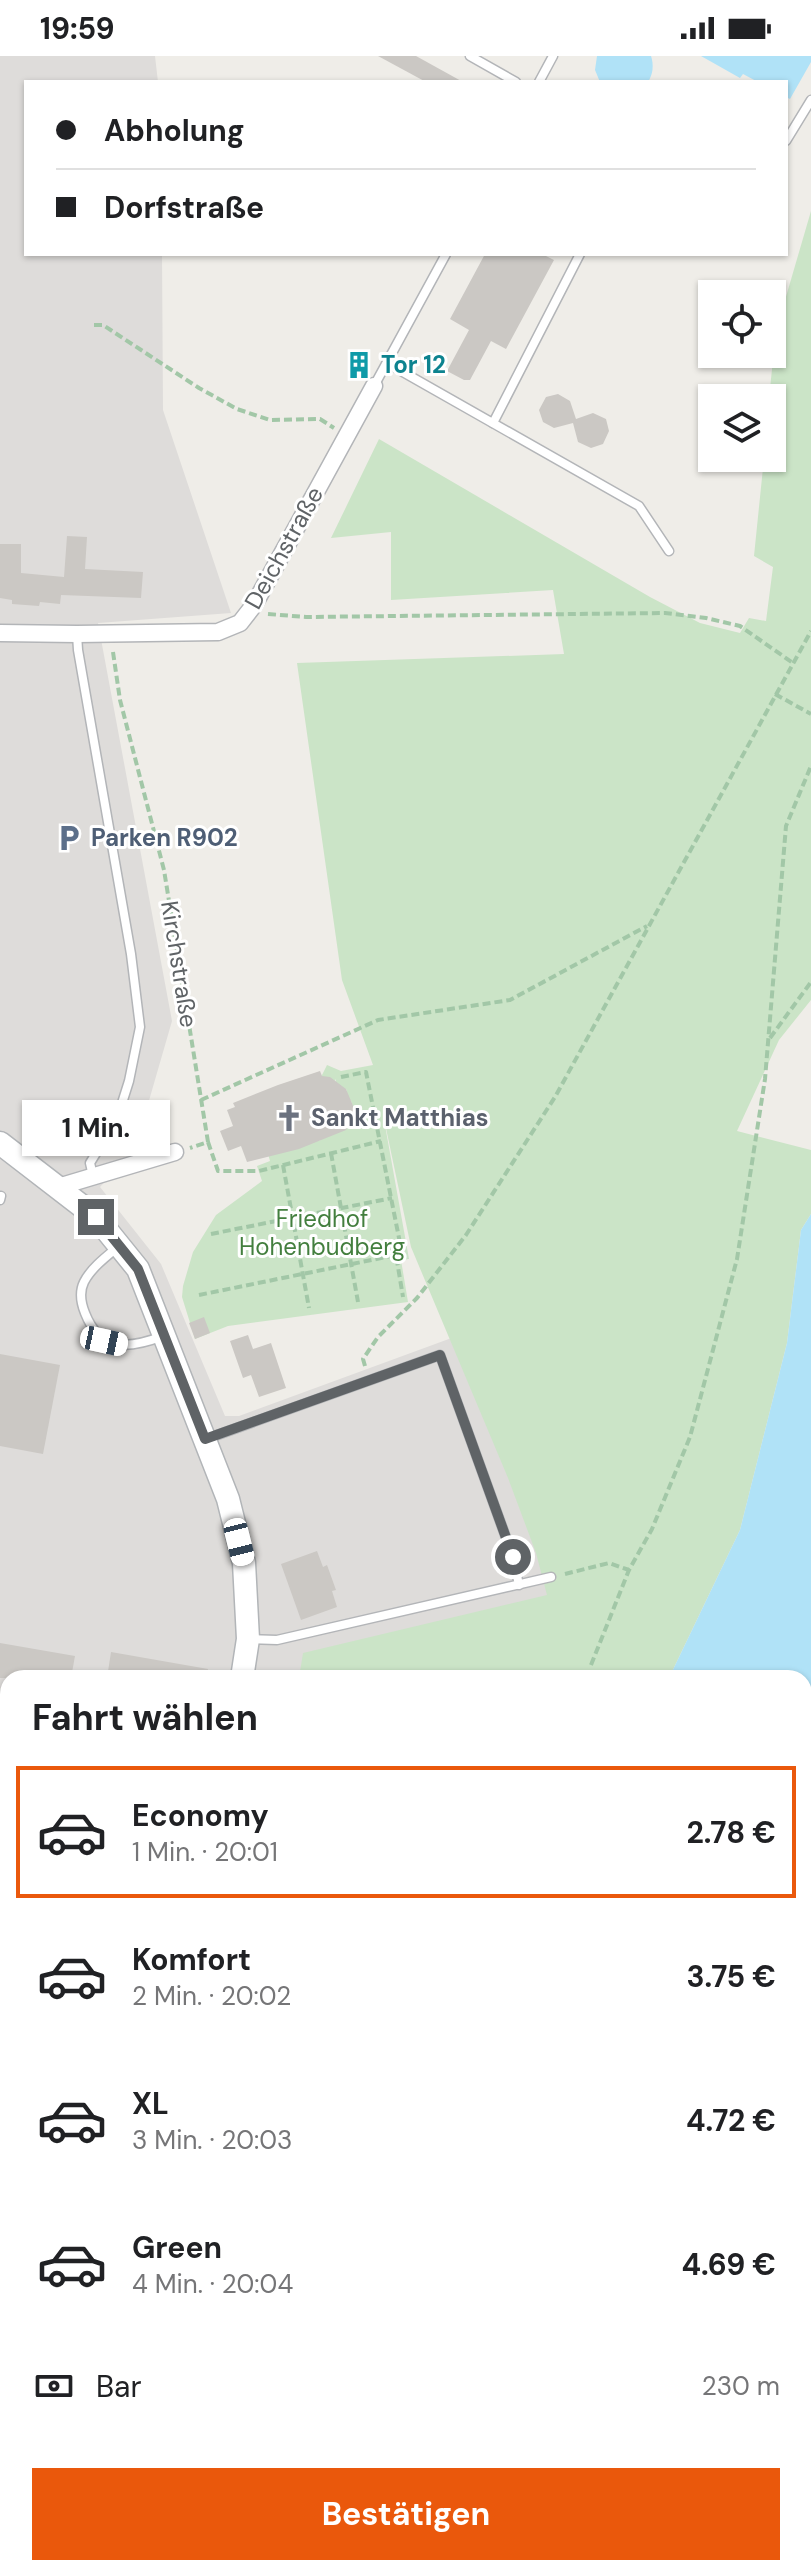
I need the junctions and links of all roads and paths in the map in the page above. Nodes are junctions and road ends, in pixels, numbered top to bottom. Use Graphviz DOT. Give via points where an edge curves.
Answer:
graph roads {
  1 [pos="470,56"];
  2 [pos="553,56"];
  3 [pos="512,80"];
  4 [pos="540,80"];
  5 [pos="811,100"];
  6 [pos="788,138"];
  7 [pos="445,256"];
  8 [pos="579,256"];
  9 [pos="94,325"];
  10 [pos="387,363"];
  11 [pos="374,386"];
  12 [pos="493,423"];
  13 [pos="346,435"];
  14 [pos="669,551"];
  15 [pos="254,605"];
  16 [pos="811,631"];
  17 [pos="0,633"];
  18 [pos="77,634"];
  19 [pos="113,634"];
  20 [pos="793,663"];
  21 [pos="775,694"];
  22 [pos="811,714"];
  23 [pos="811,766"];
  24 [pos="649,925"];
  25 [pos="811,982"];
  26 [pos="768,1042"];
  27 [pos="341,1077"];
  28 [pos="201,1100"];
  29 [pos="381,1141"];
  30 [pos="208,1142"];
  31 [pos="0,1143"];
  32 [pos="175,1152"];
  33 [pos="331,1153"];
  34 [pos="283,1165"];
  35 [pos="93,1176"];
  36 [pos="58,1187"];
  37 [pos="392,1198"];
  38 [pos="341,1208"];
  39 [pos="292,1218"];
  40 [pos="211,1234"];
  41 [pos="119,1245"];
  42 [pos="396,1255"];
  43 [pos="351,1264"];
  44 [pos="303,1273"];
  45 [pos="199,1295"];
  46 [pos="403,1297"];
  47 [pos="358,1302"];
  48 [pos="309,1308"];
  49 [pos="164,1335"];
  50 [pos="368,1381"];
  51 [pos="205,1439"];
  52 [pos="629,1570"];
  53 [pos="551,1577"];
  54 [pos="519,1585"];
  55 [pos="248,1639"];
  56 [pos="591,1665"];
  57 [pos="243,1670"];
  1 -- 3 [label="lane"];
  2 -- 4 [label="lane"];
  5 -- 6 [label="lane"];
  7 -- 10 [label="lane"];
  8 -- 12 [label="lane"];
  9 -- 13 [label="path" via="103,325 237,409 270,420 320,419"];
  10 -- 11 [label="lane"];
  10 -- 12 [label="lane"];
  11 -- 13 [label="street, Deichstraße"];
  12 -- 14 [label="lane" via="639,506"];
  13 -- 15 [label="street, Deichstraße"];
  15 -- 19 [label="street, Deichstraße" via="240,623 218,632"];
  15 -- 20 [label="path" via="270,616 306,617 665,613 740,626"];
  16 -- 20 [label="path"];
  17 -- 18 [label="street, Deichstraße"];
  18 -- 19 [label="street, Deichstraße"];
  18 -- 35 [label="lane" via="140,1027 117,1119 90,1163"];
  19 -- 28 [label="path, Kirchstraße" via="120,700 164,870"];
  20 -- 21 [label="path"];
  21 -- 22 [label="path"];
  21 -- 24 [label="path"];
  23 -- 26 [label="path" via="786,826"];
  24 -- 28 [label="path" via="510,1000 378,1020"];
  24 -- 50 [label="path" via="555,1097 466,1235 363,1359"];
  25 -- 26 [label="path"];
  26 -- 52 [label="path" via="737,1259 690,1437"];
  27 -- 29 [label="path" via="366,1072"];
  28 -- 30 [label="path, Kirchstraße"];
  29 -- 33 [label="path"];
  29 -- 37 [label="path"];
  30 -- 32 [label="path"];
  30 -- 34 [label="path" via="218,1171"];
  31 -- 36 [label="street"];
  32 -- 35 [label="street"];
  33 -- 34 [label="path"];
  33 -- 38 [label="path"];
  34 -- 39 [label="path"];
  35 -- 36 [label="street"];
  36 -- 41 [label="street" via="96,1217"];
  37 -- 38 [label="path"];
  37 -- 42 [label="path" via="401,1248"];
  38 -- 39 [label="path"];
  38 -- 43 [label="path"];
  39 -- 40 [label="path"];
  39 -- 44 [label="path"];
  41 -- 49 [label="street" via="138,1269"];
  41 -- 49 [label="lane" via="83,1284 86,1316 104,1341 138,1346"];
  42 -- 43 [label="path"];
  42 -- 46 [label="path"];
  43 -- 44 [label="path"];
  43 -- 47 [label="path"];
  44 -- 45 [label="path"];
  44 -- 48 [label="path"];
  49 -- 51 [label="street"];
  50 -- 51 [label="lane"];
  50 -- 54 [label="lane" via="440,1355"];
  51 -- 55 [label="street" via="244,1563"];
  52 -- 53 [label="path" via="609,1563"];
  52 -- 56 [label="path"];
  53 -- 54 [label="lane"];
  54 -- 55 [label="lane" via="277,1640"];
  55 -- 57 [label="street"];
}
